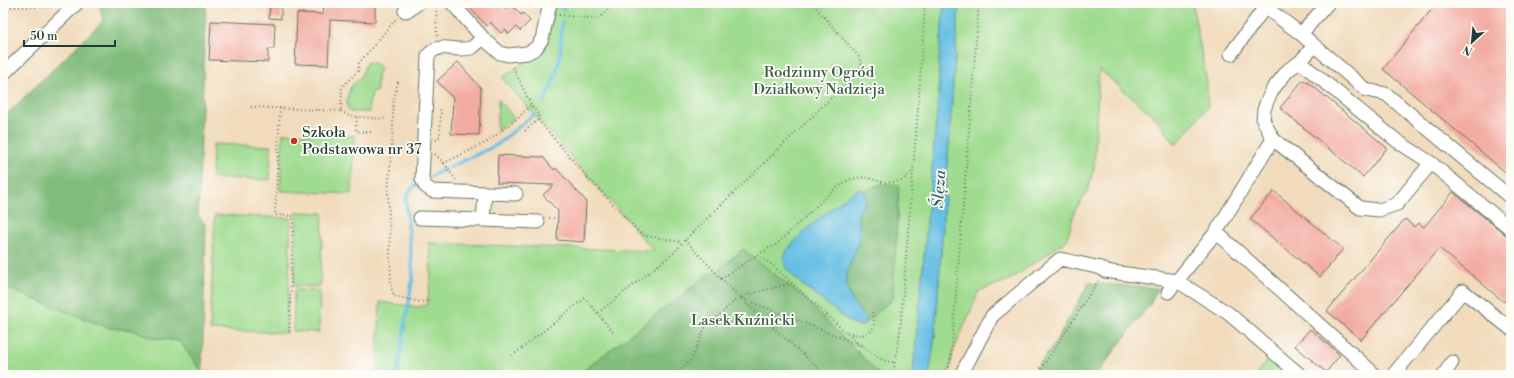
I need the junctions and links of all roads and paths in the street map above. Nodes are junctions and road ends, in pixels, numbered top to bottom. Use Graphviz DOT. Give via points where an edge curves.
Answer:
graph roads {
  1 [pos="58,3"];
  2 [pos="77,3"];
  3 [pos="418,3"];
  4 [pos="436,3"];
  5 [pos="452,3"];
  6 [pos="812,3"];
  7 [pos="924,3"];
  8 [pos="979,3"];
  9 [pos="1328,3"];
  10 [pos="1267,5"];
  11 [pos="3,7"];
  12 [pos="610,7"];
  13 [pos="549,8"];
  14 [pos="405,11"];
  15 [pos="1301,34"];
  16 [pos="483,38"];
  17 [pos="1314,46"];
  18 [pos="437,48"];
  19 [pos="1231,54"];
  20 [pos="508,55"];
  21 [pos="1300,62"];
  22 [pos="3,74"];
  23 [pos="398,82"];
  24 [pos="531,105"];
  25 [pos="251,107"];
  26 [pos="280,108"];
  27 [pos="431,109"];
  28 [pos="341,110"];
  29 [pos="357,117"];
  30 [pos="386,119"];
  31 [pos="538,120"];
  32 [pos="526,131"];
  33 [pos="371,132"];
  34 [pos="1273,139"];
  35 [pos="436,147"];
  36 [pos="423,153"];
  37 [pos="444,163"];
  38 [pos="1431,163"];
  39 [pos="912,172"];
  40 [pos="457,182"];
  41 [pos="485,194"];
  42 [pos="516,194"];
  43 [pos="1511,198"];
  44 [pos="420,218"];
  45 [pos="483,220"];
  46 [pos="538,222"];
  47 [pos="1511,229"];
  48 [pos="1216,232"];
  49 [pos="684,241"];
  50 [pos="757,255"];
  51 [pos="1105,270"];
  52 [pos="721,279"];
  53 [pos="1177,281"];
  54 [pos="791,283"];
  55 [pos="1168,292"];
  56 [pos="740,297"];
  57 [pos="430,300"];
  58 [pos="872,312"];
  59 [pos="598,313"];
  60 [pos="1511,330"];
  61 [pos="846,331"];
  62 [pos="613,332"];
  63 [pos="288,334"];
  64 [pos="862,346"];
  65 [pos="512,356"];
  66 [pos="1452,362"];
  67 [pos="896,363"];
  68 [pos="676,375"];
  69 [pos="826,375"];
  70 [pos="893,375"];
  71 [pos="947,375"];
  72 [pos="961,375"];
  73 [pos="1036,375"];
  74 [pos="1300,375"];
  75 [pos="1374,375"];
  76 [pos="1393,375"];
  77 [pos="1444,375"];
  1 -- 11 [label="path" via="49,7"];
  2 -- 22 [label="street"];
  3 -- 14 [label="street"];
  4 -- 18 [label="path"];
  5 -- 16 [label="street"];
  6 -- 49 [label="path" via="859,57 862,65 860,70"];
  7 -- 39 [label="path"];
  8 -- 71 [label="path"];
  9 -- 15 [label="street"];
  10 -- 15 [label="street"];
  10 -- 19 [label="street"];
  12 -- 13 [label="path" via="600,20"];
  13 -- 20 [label="street" via="542,39 536,48 527,53"];
  14 -- 28 [label="path" via="398,11 398,17 359,63 358,71 342,87"];
  15 -- 17 [label="street"];
  16 -- 18 [label="street" via="470,48"];
  16 -- 20 [label="street" via="500,53"];
  17 -- 21 [label="street"];
  17 -- 43 [label="street" via="1366,90 1386,94"];
  18 -- 36 [label="street" via="427,59"];
  20 -- 24 [label="path"];
  21 -- 34 [label="street" via="1288,70 1273,89 1264,110 1263,120"];
  21 -- 38 [label="street" via="1397,141"];
  23 -- 57 [label="path" via="393,103 388,194 391,288 394,296 421,302"];
  24 -- 31 [label="path" via="539,115"];
  24 -- 37 [label="path" via="487,142"];
  25 -- 26 [label="path"];
  26 -- 28 [label="path"];
  26 -- 63 [label="path" via="275,215 293,216"];
  27 -- 35 [label="path" via="441,110 440,136 436,140"];
  28 -- 29 [label="path" via="349,116"];
  29 -- 30 [label="path"];
  29 -- 33 [label="path" via="356,131"];
  31 -- 32 [label="path"];
  31 -- 49 [label="path" via="642,235"];
  34 -- 38 [label="street" via="1360,208 1379,210 1397,204"];
  34 -- 48 [label="street"];
  36 -- 37 [label="path" via="435,154"];
  36 -- 41 [label="street" via="422,179 427,189"];
  37 -- 40 [label="path"];
  38 -- 47 [label="street"];
  39 -- 50 [label="path" via="902,182 886,183 864,177 848,180 830,192 777,244"];
  39 -- 67 [label="path"];
  41 -- 42 [label="street"];
  41 -- 45 [label="street"];
  44 -- 45 [label="street"];
  45 -- 46 [label="street"];
  48 -- 53 [label="street"];
  48 -- 75 [label="street"];
  49 -- 52 [label="path"];
  49 -- 59 [label="path" via="676,251"];
  50 -- 52 [label="path"];
  50 -- 54 [label="path"];
  51 -- 53 [label="street"];
  51 -- 72 [label="street" via="1060,259 992,316"];
  51 -- 73 [label="path"];
  52 -- 56 [label="path"];
  53 -- 55 [label="street"];
  53 -- 74 [label="street" via="1228,313 1284,367"];
  54 -- 56 [label="path"];
  54 -- 61 [label="path"];
  56 -- 64 [label="path"];
  56 -- 68 [label="path" via="704,329 692,359"];
  56 -- 69 [label="path"];
  58 -- 61 [label="path" via="875,323 869,333 862,335"];
  59 -- 62 [label="path"];
  59 -- 65 [label="path" via="585,298"];
  60 -- 76 [label="street" via="1464,291"];
  61 -- 64 [label="path"];
  64 -- 67 [label="path" via="882,360"];
  66 -- 77 [label="street"];
  67 -- 70 [label="path"];
}
